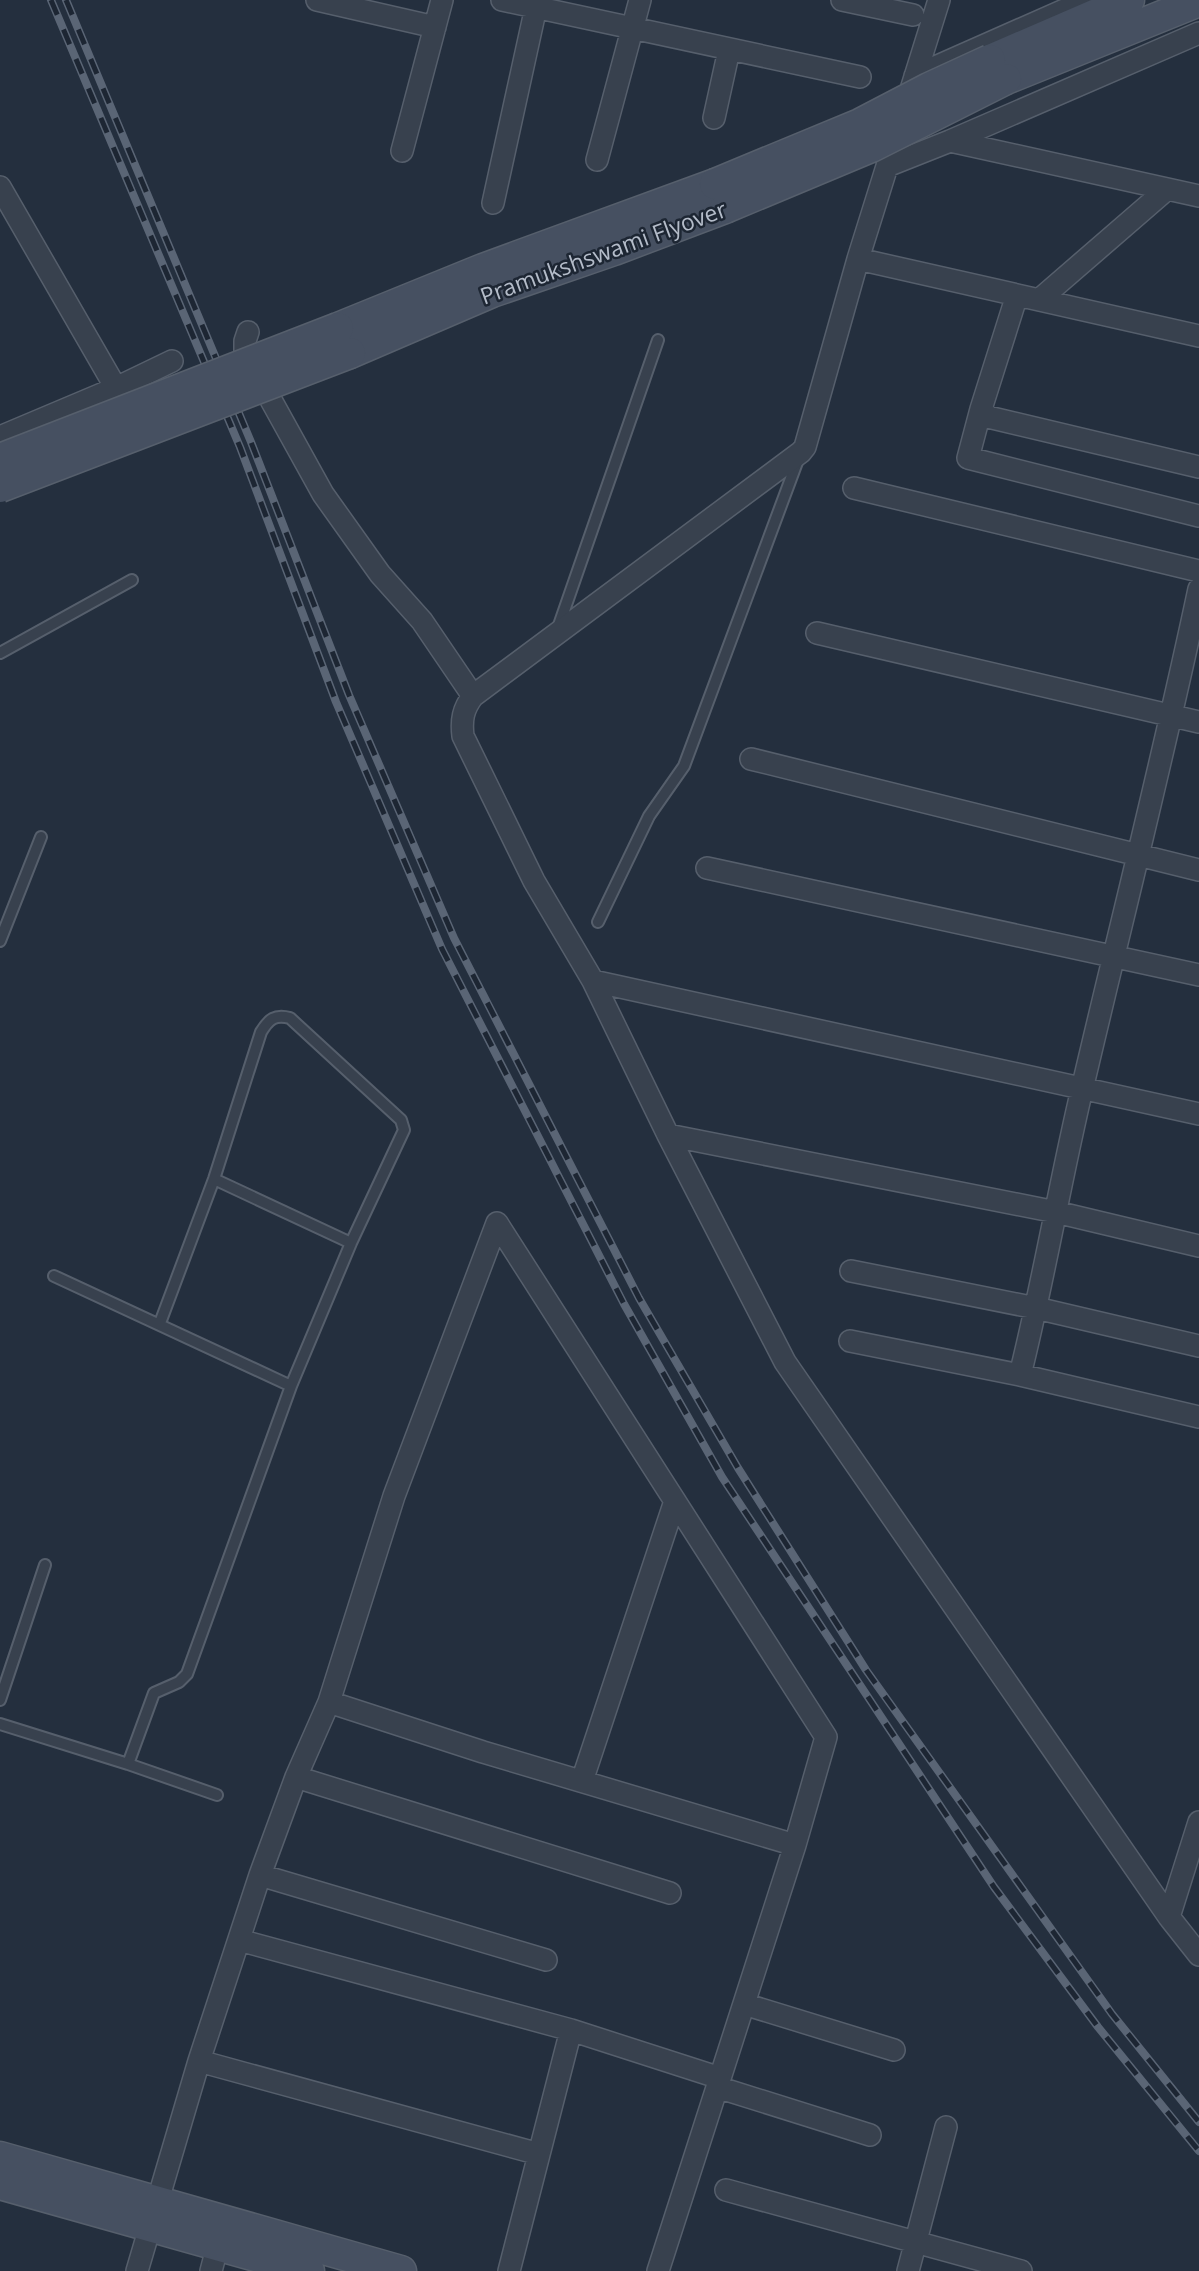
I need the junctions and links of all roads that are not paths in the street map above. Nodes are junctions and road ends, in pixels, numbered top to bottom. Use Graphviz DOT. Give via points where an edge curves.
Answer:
graph roads {
  1 [pos="317,0"];
  2 [pos="442,0"];
  3 [pos="502,0"];
  4 [pos="640,0"];
  5 [pos="842,0"];
  6 [pos="939,0"];
  7 [pos="1046,0"];
  8 [pos="1087,0"];
  9 [pos="1129,0"];
  10 [pos="1199,1"];
  11 [pos="536,7"];
  12 [pos="913,15"];
  13 [pos="1040,21"];
  14 [pos="435,27"];
  15 [pos="633,28"];
  16 [pos="1199,33"];
  17 [pos="729,50"];
  18 [pos="915,76"];
  19 [pos="860,77"];
  20 [pos="714,118"];
  21 [pos="950,141"];
  22 [pos="402,151"];
  23 [pos="597,160"];
  24 [pos="887,166"];
  25 [pos="0,187"];
  26 [pos="1166,190"];
  27 [pos="1199,196"];
  28 [pos="493,203"];
  29 [pos="858,259"];
  30 [pos="1017,295"];
  31 [pos="1039,300"];
  32 [pos="248,332"];
  33 [pos="1199,336"];
  34 [pos="658,340"];
  35 [pos="172,361"];
  36 [pos="116,388"];
  37 [pos="981,409"];
  38 [pos="0,437"];
  39 [pos="801,452"];
  40 [pos="0,459"];
  41 [pos="1199,467"];
  42 [pos="0,487"];
  43 [pos="855,488"];
  44 [pos="1199,516"];
  45 [pos="1199,571"];
  46 [pos="132,580"];
  47 [pos="1199,589"];
  48 [pos="817,633"];
  49 [pos="555,635"];
  50 [pos="0,653"];
  51 [pos="474,696"];
  52 [pos="1172,716"];
  53 [pos="1199,722"];
  54 [pos="751,759"];
  55 [pos="41,837"];
  56 [pos="1138,856"];
  57 [pos="706,868"];
  58 [pos="1199,870"];
  59 [pos="598,922"];
  60 [pos="0,941"];
  61 [pos="1114,955"];
  62 [pos="1199,975"];
  63 [pos="593,981"];
  64 [pos="1082,1087"];
  65 [pos="1199,1114"];
  66 [pos="668,1135"];
  67 [pos="214,1179"];
  68 [pos="1056,1212"];
  69 [pos="351,1243"];
  70 [pos="1199,1246"];
  71 [pos="850,1271"];
  72 [pos="54,1276"];
  73 [pos="1037,1308"];
  74 [pos="160,1324"];
  75 [pos="850,1341"];
  76 [pos="1199,1346"];
  77 [pos="1020,1375"];
  78 [pos="291,1386"];
  79 [pos="1199,1416"];
  80 [pos="675,1501"];
  81 [pos="45,1565"];
  82 [pos="0,1700"];
  83 [pos="330,1702"];
  84 [pos="0,1724"];
  85 [pos="128,1764"];
  86 [pos="296,1777"];
  87 [pos="582,1781"];
  88 [pos="217,1795"];
  89 [pos="1199,1822"];
  90 [pos="795,1845"];
  91 [pos="260,1875"];
  92 [pos="670,1894"];
  93 [pos="1169,1917"];
  94 [pos="239,1940"];
  95 [pos="1199,1955"];
  96 [pos="546,1960"];
  97 [pos="744,2004"];
  98 [pos="571,2030"];
  99 [pos="894,2050"];
  100 [pos="199,2061"];
  101 [pos="718,2083"];
  102 [pos="946,2127"];
  103 [pos="870,2135"];
  104 [pos="539,2154"];
  105 [pos="0,2157"];
  106 [pos="0,2184"];
  107 [pos="726,2190"];
  108 [pos="154,2214"];
  109 [pos="916,2243"];
  110 [pos="218,2246"];
  111 [pos="332,2262"];
  112 [pos="137,2271"];
  113 [pos="309,2271"];
  114 [pos="401,2271"];
  115 [pos="509,2271"];
  116 [pos="658,2271"];
  117 [pos="908,2271"];
  118 [pos="1021,2271"];
  1 -- 14 [label="street"];
  2 -- 14 [label="street"];
  3 -- 11 [label="street"];
  4 -- 15 [label="street"];
  5 -- 12 [label="street"];
  6 -- 18 [label="street"];
  7 -- 13 [label="street"];
  8 -- 13 [label="street"];
  9 -- 40 [label="main road, Pramukshswami Flyover, bridge" via="754,169 482,269"];
  10 -- 42 [label="main road, Pramukshswami Flyover, bridge" via="1006,79 871,147 764,193 492,292 350,353"];
  11 -- 15 [label="street"];
  11 -- 28 [label="street"];
  13 -- 18 [label="street"];
  14 -- 22 [label="street"];
  15 -- 17 [label="street"];
  15 -- 23 [label="street"];
  16 -- 21 [label="street"];
  17 -- 19 [label="street"];
  17 -- 20 [label="street"];
  18 -- 24 [label="street"];
  21 -- 24 [label="street"];
  21 -- 26 [label="street"];
  24 -- 29 [label="street"];
  25 -- 36 [label="street"];
  26 -- 27 [label="street"];
  26 -- 31 [label="street"];
  29 -- 30 [label="street"];
  29 -- 39 [label="street"];
  30 -- 31 [label="street"];
  30 -- 37 [label="street"];
  31 -- 33 [label="street"];
  32 -- 51 [label="street" via="244,353 323,494"];
  34 -- 49 [label="lane"];
  35 -- 36 [label="street"];
  36 -- 38 [label="street"];
  37 -- 41 [label="street" via="996,421"];
  37 -- 44 [label="street" via="968,458"];
  39 -- 49 [label="street"];
  39 -- 59 [label="lane" via="684,766 649,816"];
  43 -- 45 [label="street"];
  46 -- 50 [label="lane"];
  47 -- 52 [label="street"];
  48 -- 52 [label="street"];
  49 -- 51 [label="street"];
  51 -- 63 [label="street" via="463,713 463,736 534,881"];
  52 -- 53 [label="street"];
  52 -- 56 [label="street"];
  54 -- 56 [label="street"];
  55 -- 60 [label="lane"];
  56 -- 58 [label="street"];
  56 -- 61 [label="street"];
  57 -- 61 [label="street"];
  61 -- 62 [label="street"];
  61 -- 64 [label="street"];
  63 -- 64 [label="street"];
  63 -- 66 [label="street"];
  64 -- 65 [label="street"];
  64 -- 68 [label="street"];
  66 -- 68 [label="street"];
  66 -- 93 [label="street" via="785,1362"];
  67 -- 69 [label="lane"];
  67 -- 69 [label="lane" via="261,1032 274,1017 290,1018 404,1125"];
  67 -- 74 [label="lane"];
  68 -- 70 [label="street"];
  68 -- 73 [label="street"];
  69 -- 78 [label="lane"];
  71 -- 73 [label="street"];
  72 -- 74 [label="lane"];
  73 -- 76 [label="street"];
  73 -- 77 [label="street"];
  74 -- 78 [label="lane"];
  75 -- 77 [label="street"];
  77 -- 79 [label="street"];
  78 -- 85 [label="lane" via="187,1674 154,1693"];
  80 -- 83 [label="street" via="497,1223 394,1496"];
  80 -- 87 [label="street"];
  80 -- 90 [label="street" via="827,1737"];
  81 -- 82 [label="lane"];
  83 -- 86 [label="street"];
  83 -- 87 [label="street"];
  84 -- 85 [label="lane"];
  85 -- 88 [label="lane"];
  86 -- 91 [label="street"];
  86 -- 92 [label="street"];
  87 -- 90 [label="street"];
  89 -- 93 [label="street"];
  90 -- 97 [label="street"];
  91 -- 94 [label="street"];
  91 -- 96 [label="street"];
  93 -- 95 [label="street"];
  94 -- 98 [label="street"];
  94 -- 100 [label="street"];
  97 -- 99 [label="street"];
  97 -- 101 [label="street"];
  98 -- 101 [label="street"];
  98 -- 104 [label="street"];
  100 -- 104 [label="street"];
  100 -- 108 [label="street"];
  101 -- 103 [label="street"];
  101 -- 116 [label="street"];
  102 -- 109 [label="street"];
  104 -- 115 [label="street"];
  105 -- 108 [label="main road"];
  106 -- 108 [label="main road"];
  107 -- 109 [label="street"];
  108 -- 110 [label="main road"];
  108 -- 112 [label="street"];
  109 -- 117 [label="street"];
  109 -- 118 [label="street"];
  110 -- 111 [label="main road"];
  110 -- 113 [label="main road"];
  111 -- 114 [label="main road"];
}
